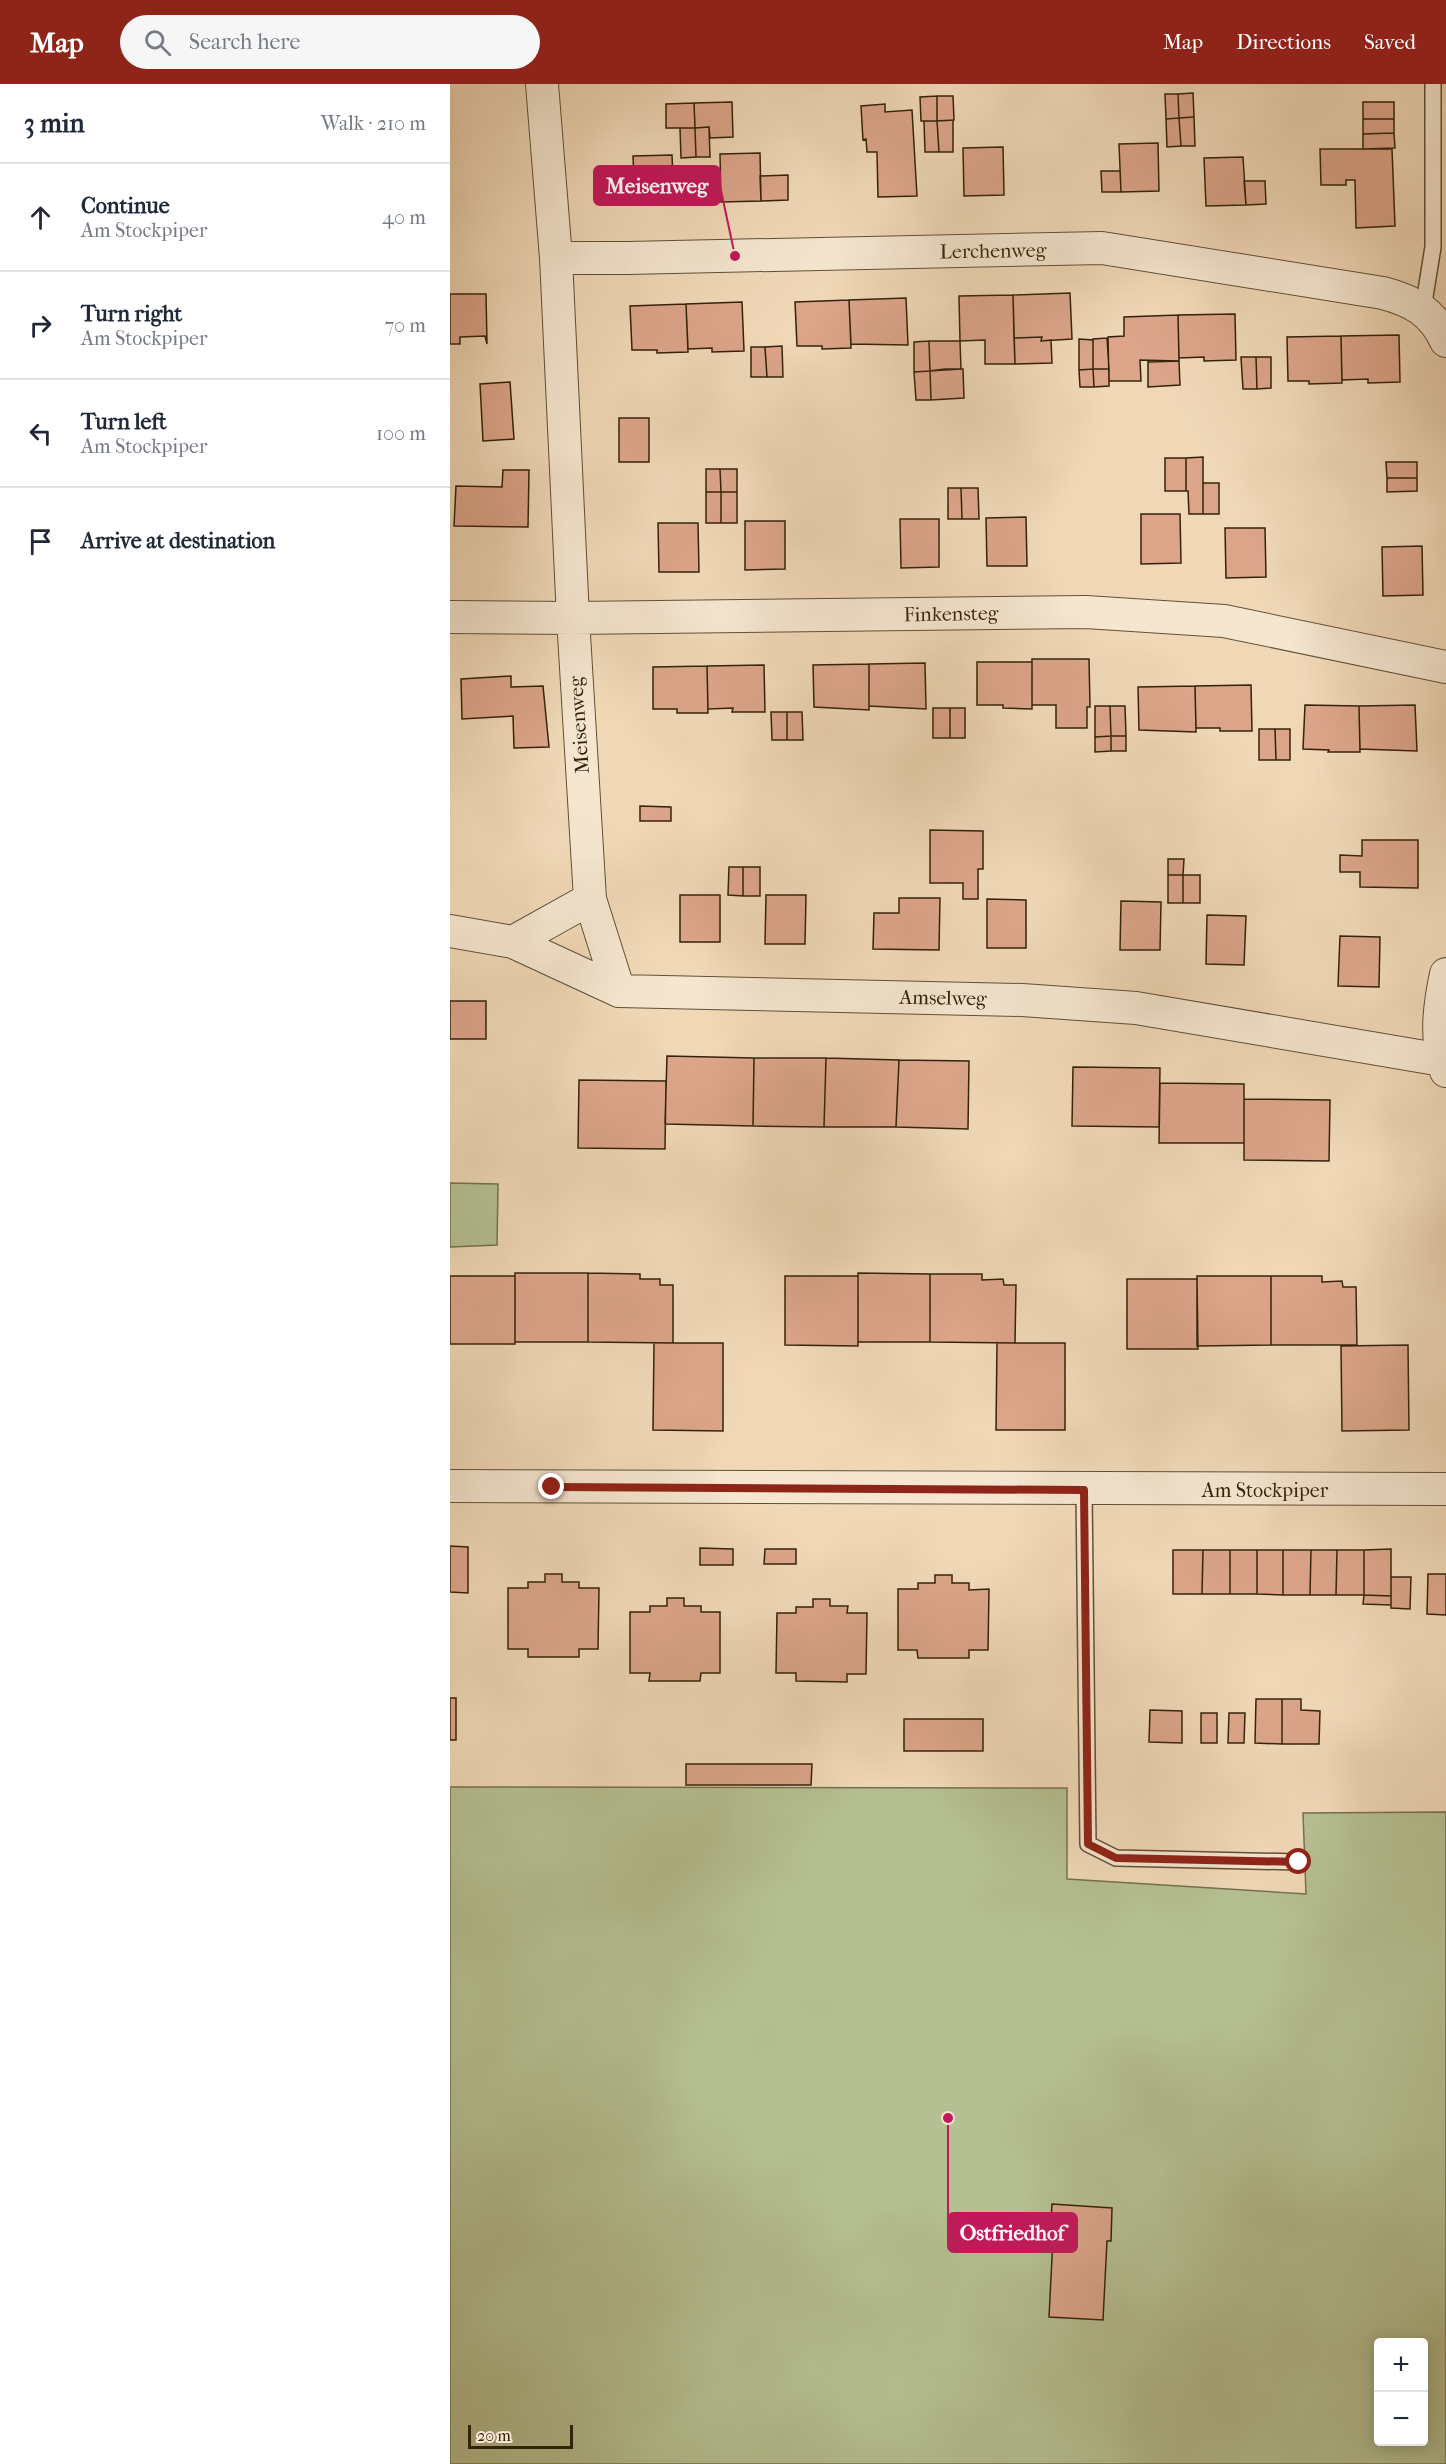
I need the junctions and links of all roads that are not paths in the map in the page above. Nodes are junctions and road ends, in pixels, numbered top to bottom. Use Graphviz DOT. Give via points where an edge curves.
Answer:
graph roads {
  1 [pos="542,84"];
  2 [pos="1432,84"];
  3 [pos="556,258"];
  4 [pos="1424,309"];
  5 [pos="1446,341"];
  6 [pos="450,617"];
  7 [pos="573,618"];
  8 [pos="1446,667"];
  9 [pos="590,899"];
  10 [pos="450,931"];
  11 [pos="513,942"];
  12 [pos="1446,974"];
  13 [pos="620,991"];
  14 [pos="1444,1065"];
  15 [pos="450,1486"];
  16 [pos="1446,1489"];
  17 [pos="1084,1490"];
  18 [pos="1299,1862"];
  1 -- 3 [label="street, Meisenweg"];
  2 -- 4 [label="lane" via="1433,247"];
  3 -- 4 [label="street, Lerchenweg" via="1102,248 1383,293"];
  3 -- 7 [label="street, Meisenweg"];
  4 -- 5 [label="street, Lerchenweg"];
  6 -- 7 [label="street, Finkensteg"];
  7 -- 8 [label="street, Finkensteg" via="1086,612 1224,621"];
  7 -- 9 [label="street, Meisenweg"];
  9 -- 11 [label="street"];
  9 -- 13 [label="street, Meisenweg"];
  10 -- 11 [label="street, Amselweg"];
  11 -- 13 [label="street, Amselweg"];
  12 -- 14 [label="street" via="1438,1025"];
  13 -- 14 [label="street, Amselweg" via="1022,1000 1136,1008"];
  15 -- 17 [label="street, Am Stockpiper"];
  16 -- 17 [label="street, Am Stockpiper"];
  17 -- 18 [label="lane" via="1088,1844 1116,1858"];
}
